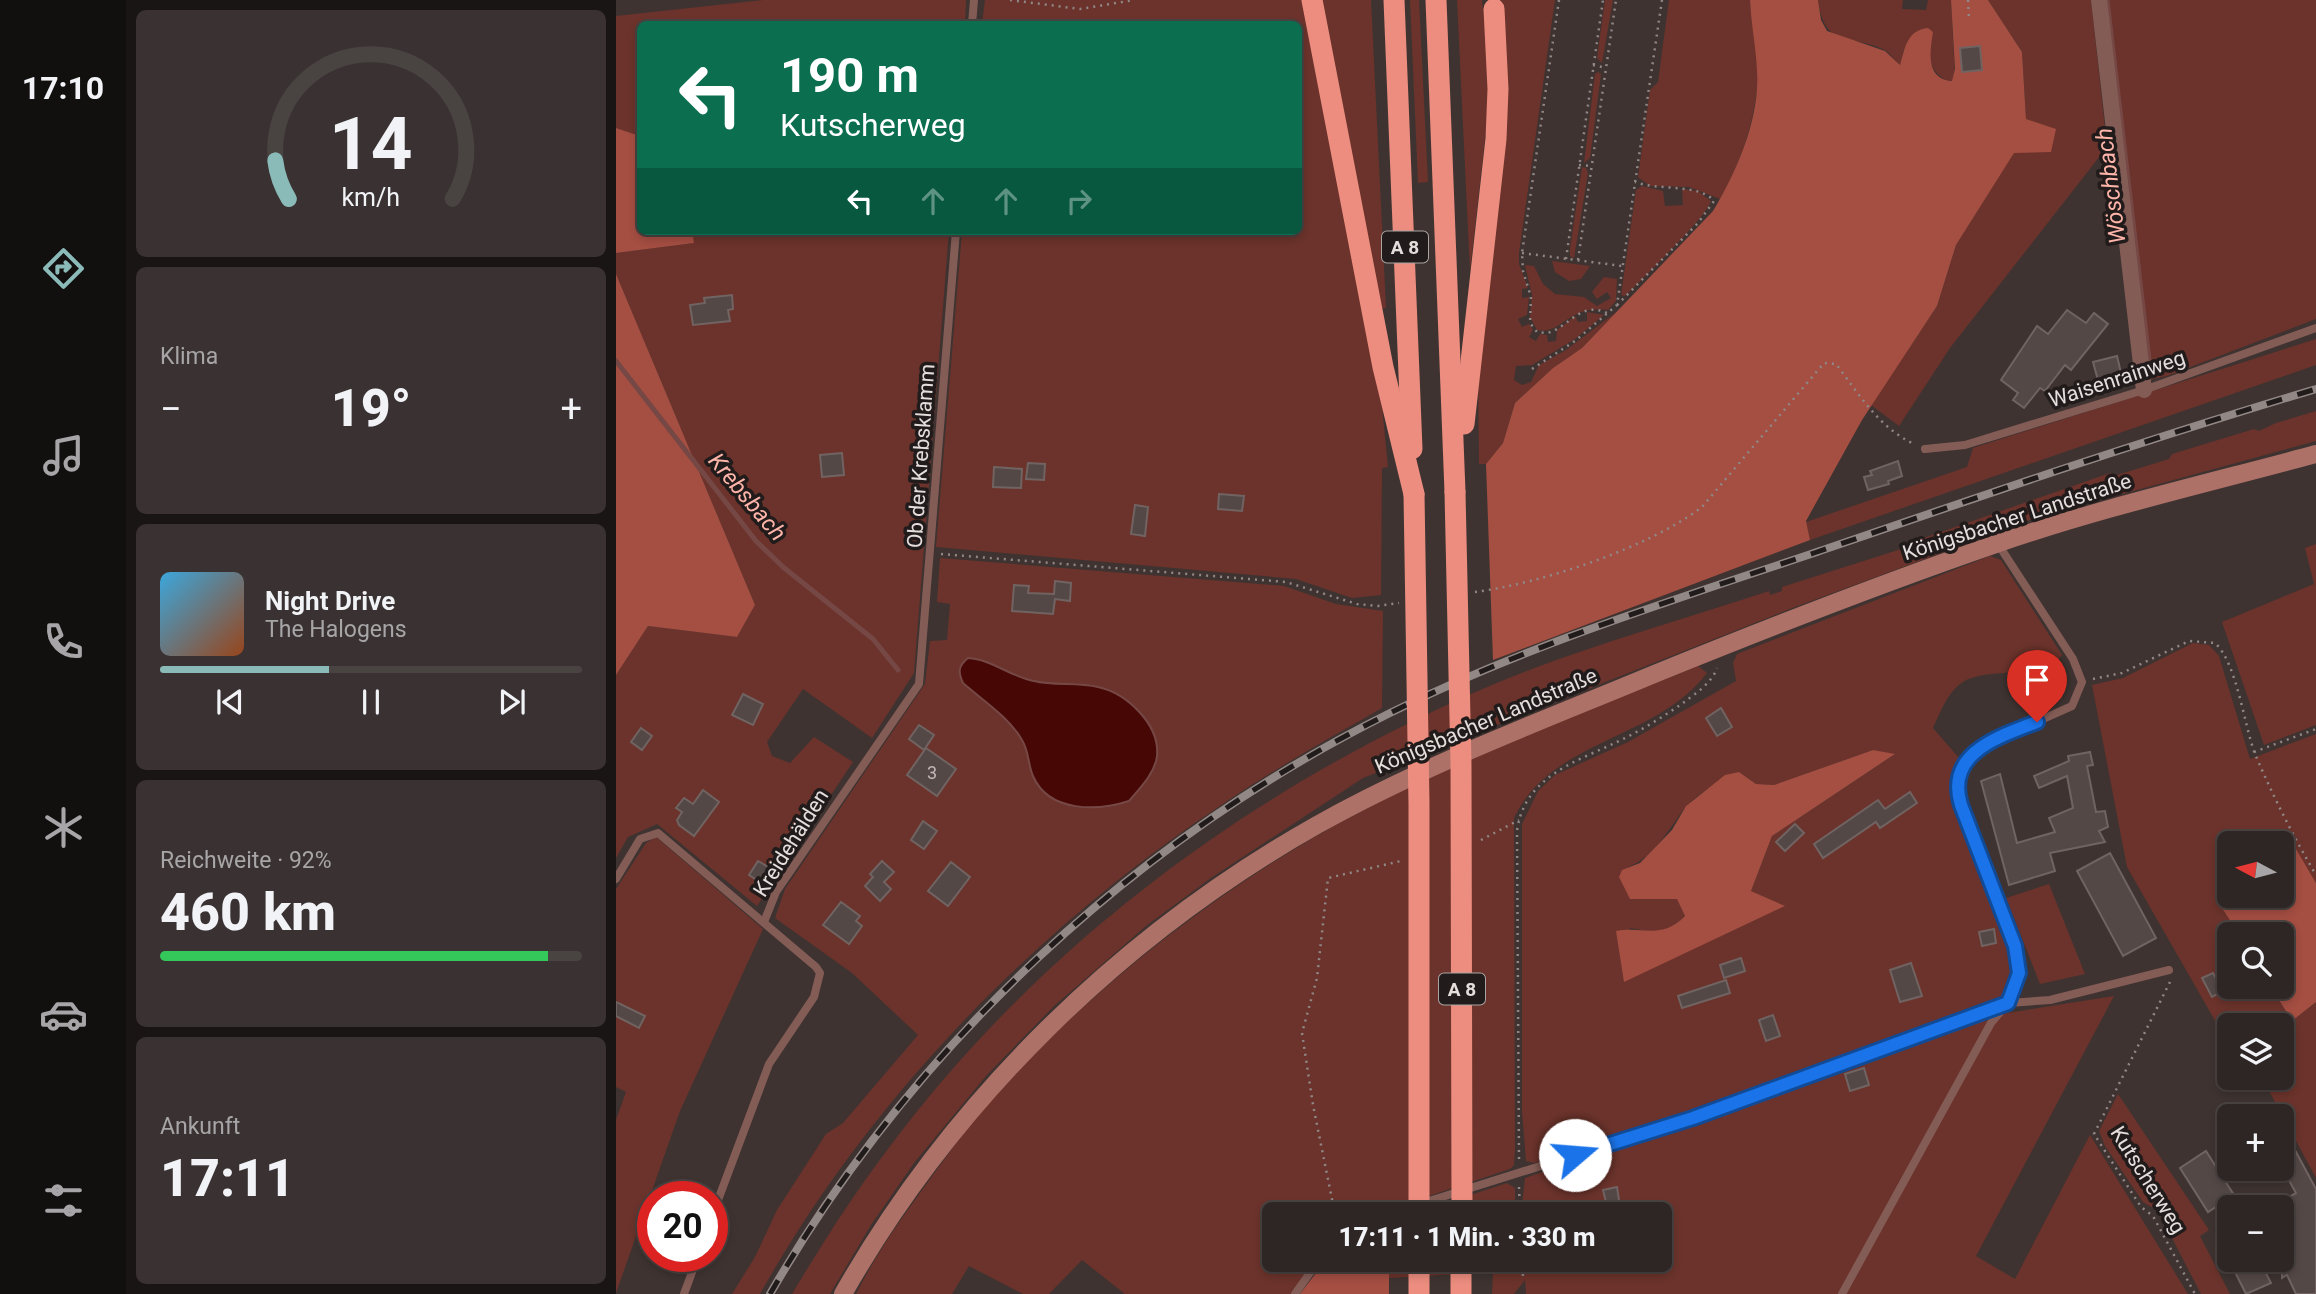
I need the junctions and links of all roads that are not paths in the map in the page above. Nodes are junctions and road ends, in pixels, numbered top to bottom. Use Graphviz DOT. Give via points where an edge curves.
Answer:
graph roads {
  1 [pos="974,0"];
  2 [pos="1312,0"];
  3 [pos="1394,0"];
  4 [pos="1436,0"];
  5 [pos="2099,0"];
  6 [pos="1493,4"];
  7 [pos="972,21"];
  8 [pos="956,235"];
  9 [pos="2316,328"];
  10 [pos="2144,390"];
  11 [pos="1925,449"];
  12 [pos="2316,454"];
  13 [pos="1455,492"];
  14 [pos="1414,494"];
  15 [pos="1998,543"];
  16 [pos="919,684"];
  17 [pos="616,879"];
  18 [pos="764,922"];
  19 [pos="2169,970"];
  20 [pos="2008,1003"];
  21 [pos="725,1181"];
  22 [pos="1419,1202"];
  23 [pos="1426,1202"];
  24 [pos="1462,1202"];
  25 [pos="692,1272"];
  26 [pos="1311,1272"];
  27 [pos="1419,1272"];
  28 [pos="1461,1272"];
  29 [pos="684,1294"];
  30 [pos="843,1294"];
  31 [pos="1295,1294"];
  32 [pos="1419,1294"];
  33 [pos="1461,1294"];
  34 [pos="1842,1294"];
  1 -- 7 [label="lane"];
  2 -- 14 [label="highway" via="1383,367"];
  3 -- 14 [label="highway, A 8"];
  4 -- 13 [label="highway, A 8"];
  5 -- 10 [label="street"];
  6 -- 13 [label="highway" via="1496,139"];
  8 -- 16 [label="lane, Ob der Krebsklamm"];
  9 -- 10 [label="lane, Waisenrainweg"];
  10 -- 11 [label="lane, Waisenrainweg" via="1965,445"];
  12 -- 15 [label="main road, Königsbacher Landstraße"];
  13 -- 24 [label="highway, A 8, bridge"];
  14 -- 22 [label="highway, A 8, bridge"];
  15 -- 20 [label="lane" via="2073,659 2082,682 2072,706 1982,746 1971,753 1958,775 1961,805 2015,946 2019,973"];
  15 -- 30 [label="main road, Königsbacher Landstraße" via="1720,648 1488,743 1382,791 1271,852 1194,904 1097,982 994,1086 919,1176"];
  16 -- 18 [label="lane, Kreidehälden" via="776,892"];
  17 -- 18 [label="lane, Kreidehälden" via="640,839 658,833"];
  18 -- 21 [label="lane" via="816,967 821,980 769,1064"];
  19 -- 20 [label="lane" via="2050,1000"];
  20 -- 23 [label="lane" via="1693,1118"];
  20 -- 34 [label="lane" via="1990,1023"];
  25 -- 29 [label="lane"];
  26 -- 31 [label="lane"];
  27 -- 32 [label="highway"];
  28 -- 33 [label="highway"];
}
